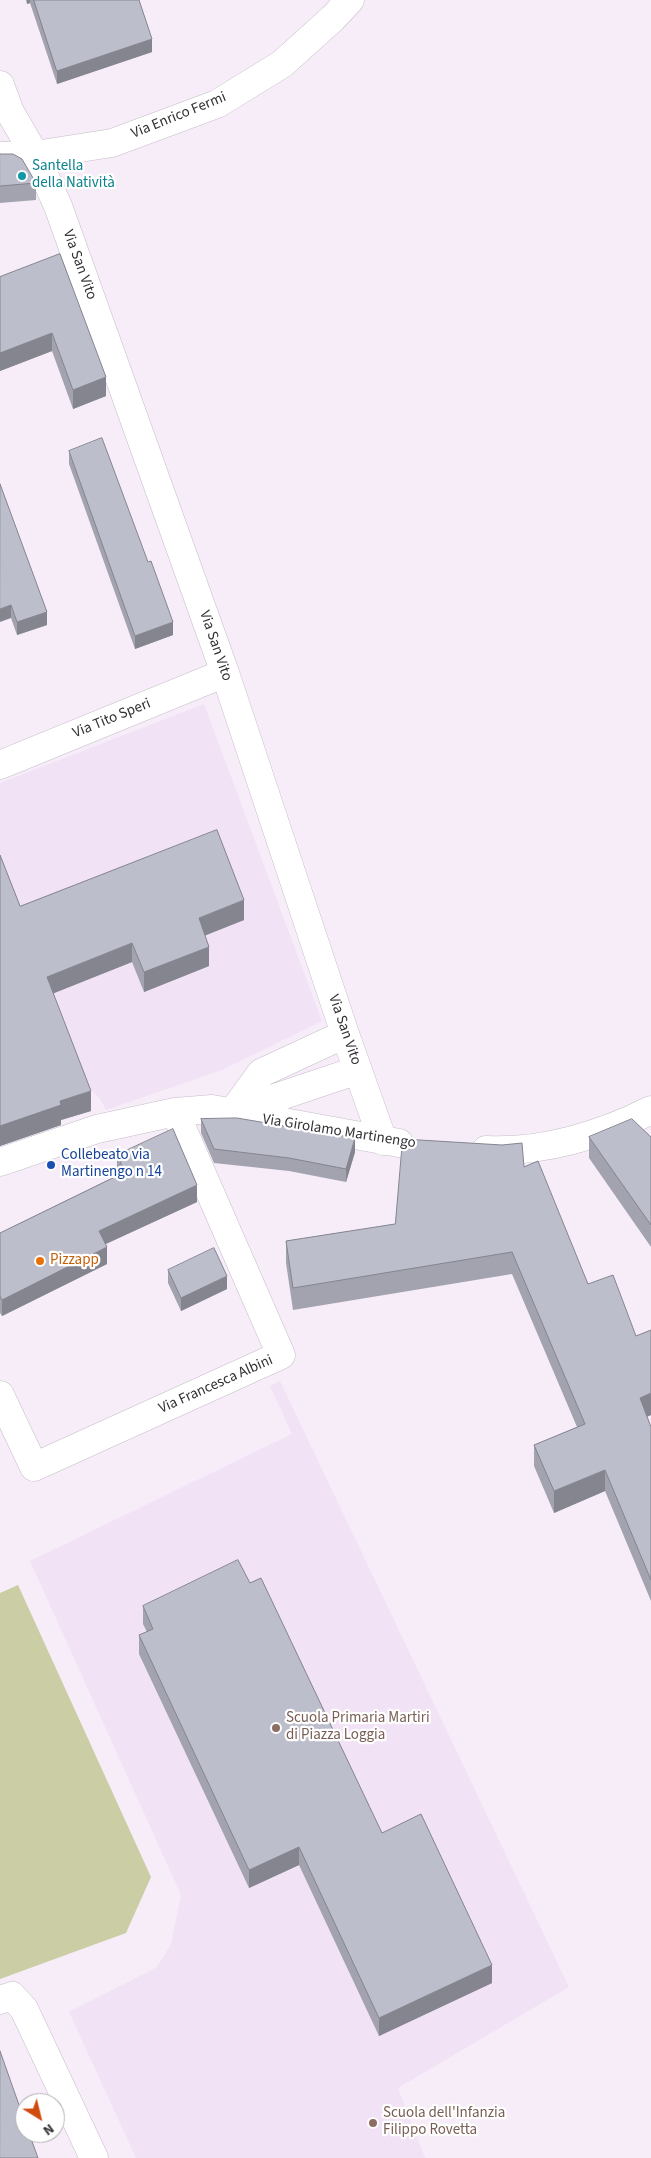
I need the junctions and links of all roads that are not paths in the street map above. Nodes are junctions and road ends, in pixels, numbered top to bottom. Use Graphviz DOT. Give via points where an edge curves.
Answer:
graph roads {
  1 [pos="337,6"];
  2 [pos="0,85"];
  3 [pos="35,155"];
  4 [pos="0,156"];
  5 [pos="225,673"];
  6 [pos="0,765"];
  7 [pos="345,1034"];
  8 [pos="358,1070"];
  9 [pos="651,1110"];
  10 [pos="176,1112"];
  11 [pos="232,1113"];
  12 [pos="383,1141"];
  13 [pos="421,1145"];
  14 [pos="459,1149"];
  15 [pos="0,1162"];
  16 [pos="0,1395"];
  17 [pos="0,2000"];
  18 [pos="94,2158"];
  1 -- 3 [label="street, Via Enrico Fermi" via="282,64 217,104 112,143"];
  2 -- 3 [label="street, Via San Vito" via="10,112"];
  3 -- 4 [label="street, Via Enrico Fermi"];
  3 -- 5 [label="street, Via San Vito" via="58,206"];
  5 -- 6 [label="street, Via Tito Speri"];
  5 -- 7 [label="street, Via San Vito"];
  7 -- 8 [label="street, Via San Vito"];
  7 -- 11 [label="street" via="261,1073"];
  8 -- 11 [label="street, Via Girolamo Martinengo"];
  8 -- 12 [label="street, Via San Vito"];
  9 -- 14 [label="street" via="562,1142 503,1151"];
  10 -- 11 [label="street, Via Girolamo Martinengo" via="212,1109"];
  10 -- 15 [label="street, Via Girolamo Martinengo" via="97,1129"];
  10 -- 16 [label="street, Via Francesca Albini" via="281,1355 34,1467"];
  11 -- 12 [label="street, Via Girolamo Martinengo"];
  12 -- 13 [label="street, Via Girolamo Martinengo"];
  17 -- 18 [label="street" via="12,1996 24,2009"];
}
